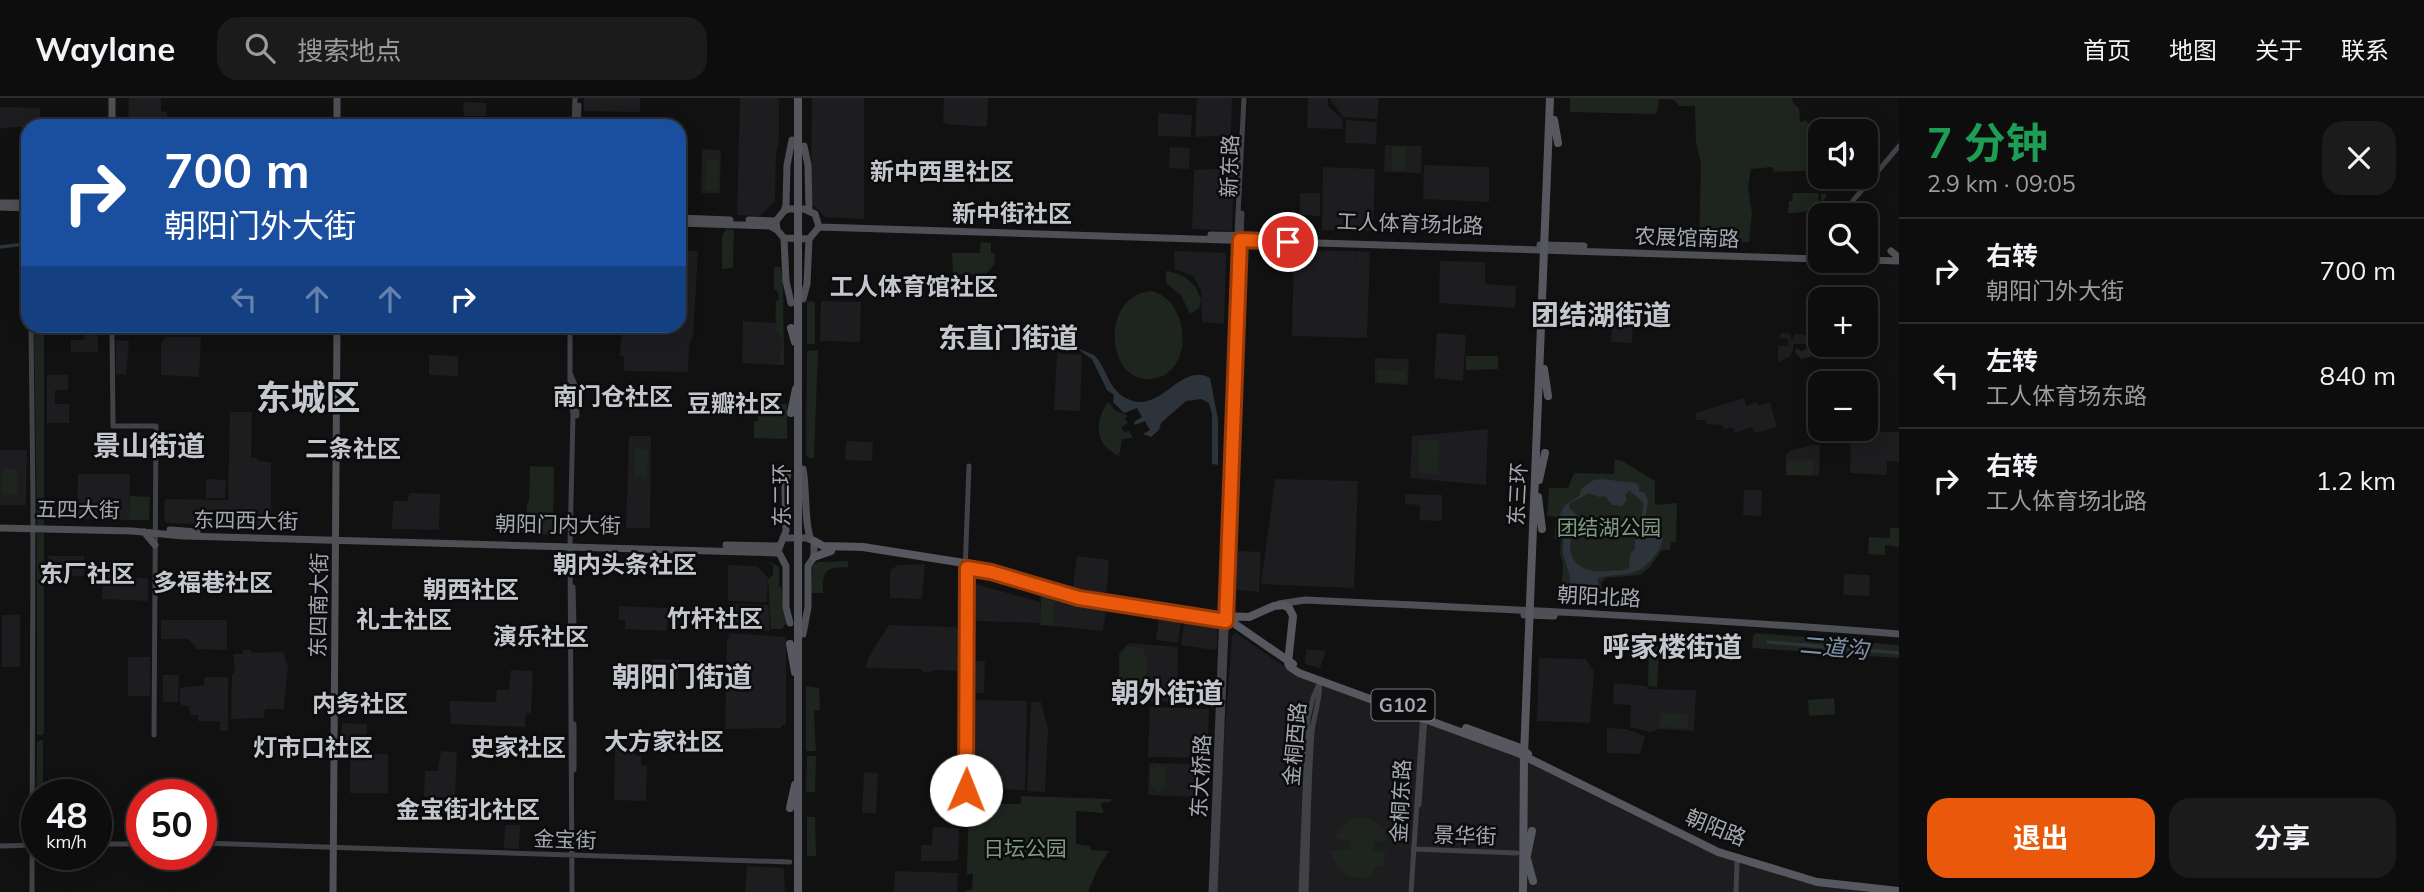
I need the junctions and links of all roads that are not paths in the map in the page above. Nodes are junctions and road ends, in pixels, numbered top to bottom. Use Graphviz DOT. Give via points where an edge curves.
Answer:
graph roads {
  1 [pos="114,98"];
  2 [pos="337,98"];
  3 [pos="577,98"];
  4 [pos="797,98"];
  5 [pos="1246,98"];
  6 [pos="1552,98"];
  7 [pos="114,119"];
  8 [pos="337,119"];
  9 [pos="576,119"];
  10 [pos="1551,120"];
  11 [pos="794,130"];
  12 [pos="1543,142"];
  13 [pos="1558,143"];
  14 [pos="804,146"];
  15 [pos="1899,148"];
  16 [pos="799,156"];
  17 [pos="1855,203"];
  18 [pos="21,204"];
  19 [pos="0,205"];
  20 [pos="21,207"];
  21 [pos="787,209"];
  22 [pos="807,209"];
  23 [pos="686,220"];
  24 [pos="686,220"];
  25 [pos="776,221"];
  26 [pos="819,225"];
  27 [pos="777,230"];
  28 [pos="1238,237"];
  29 [pos="787,239"];
  30 [pos="807,239"];
  31 [pos="1553,248"];
  32 [pos="1808,256"];
  33 [pos="1896,256"];
  34 [pos="1878,257"];
  35 [pos="803,299"];
  36 [pos="790,303"];
  37 [pos="804,317"];
  38 [pos="791,328"];
  39 [pos="31,333"];
  40 [pos="113,333"];
  41 [pos="337,333"];
  42 [pos="571,333"];
  43 [pos="797,341"];
  44 [pos="1542,365"];
  45 [pos="574,373"];
  46 [pos="797,390"];
  47 [pos="1533,392"];
  48 [pos="1548,396"];
  49 [pos="803,403"];
  50 [pos="791,413"];
  51 [pos="1545,453"];
  52 [pos="801,467"];
  53 [pos="1529,469"];
  54 [pos="789,472"];
  55 [pos="1539,480"];
  56 [pos="802,491"];
  57 [pos="1537,493"];
  58 [pos="0,527"];
  59 [pos="32,527"];
  60 [pos="1542,529"];
  61 [pos="155,531"];
  62 [pos="144,532"];
  63 [pos="336,537"];
  64 [pos="785,538"];
  65 [pos="810,539"];
  66 [pos="571,544"];
  67 [pos="155,545"];
  68 [pos="778,550"];
  69 [pos="810,560"];
  70 [pos="787,561"];
  71 [pos="966,565"];
  72 [pos="1296,601"];
  73 [pos="1278,605"];
  74 [pos="1293,616"];
  75 [pos="1225,618"];
  76 [pos="790,623"];
  77 [pos="803,634"];
  78 [pos="1899,635"];
  79 [pos="790,644"];
  80 [pos="1289,663"];
  81 [pos="794,672"];
  82 [pos="803,691"];
  83 [pos="1424,716"];
  84 [pos="800,717"];
  85 [pos="154,735"];
  86 [pos="1532,758"];
  87 [pos="34,779"];
  88 [pos="794,785"];
  89 [pos="790,808"];
  90 [pos="799,817"];
  91 [pos="1532,831"];
  92 [pos="803,832"];
  93 [pos="1517,834"];
  94 [pos="217,843"];
  95 [pos="21,845"];
  96 [pos="0,846"];
  97 [pos="332,846"];
  98 [pos="1415,848"];
  99 [pos="573,854"];
  100 [pos="1522,855"];
  101 [pos="790,860"];
  102 [pos="1738,860"];
  103 [pos="33,870"];
  104 [pos="1533,881"];
  105 [pos="333,889"];
  106 [pos="1523,890"];
  107 [pos="1899,890"];
  108 [pos="32,892"];
  109 [pos="574,892"];
  110 [pos="796,892"];
  111 [pos="1213,892"];
  112 [pos="1303,892"];
  113 [pos="1412,892"];
  114 [pos="1737,892"];
  1 -- 7 [label="main road"];
  2 -- 8 [label="main road"];
  3 -- 9 [label="main road"];
  4 -- 11 [label="highway, 东二环"];
  5 -- 28 [label="main road, 新东路"];
  5 -- 28 [label="main road, 新东路" via="1240,206 1235,216"];
  6 -- 10 [label="highway, 东三环"];
  10 -- 12 [label="highway"];
  10 -- 13 [label="highway"];
  10 -- 44 [label="highway, 东三环"];
  11 -- 16 [label="highway"];
  11 -- 16 [label="highway, 东二环"];
  11 -- 21 [label="main road" via="787,165"];
  11 -- 43 [label="highway, 东二环"];
  14 -- 22 [label="main road"];
  15 -- 17 [label="main road"];
  16 -- 43 [label="highway, 东二环"];
  18 -- 19 [label="main road"];
  19 -- 20 [label="main road"];
  21 -- 22 [label="main road"];
  21 -- 25 [label="main road"];
  22 -- 26 [label="main road"];
  23 -- 25 [label="main road"];
  24 -- 27 [label="main road"];
  25 -- 27 [label="main road"];
  26 -- 28 [label="main road, 工人体育场北路"];
  26 -- 30 [label="main road"];
  27 -- 29 [label="main road"];
  28 -- 31 [label="main road, 工人体育场北路"];
  28 -- 75 [label="main road"];
  28 -- 75 [label="main road"];
  29 -- 30 [label="main road"];
  29 -- 36 [label="main road"];
  30 -- 35 [label="main road"];
  31 -- 32 [label="main road, 农展馆南路"];
  33 -- 34 [label="main road"];
  37 -- 43 [label="highway"];
  38 -- 43 [label="highway"];
  39 -- 59 [label="main road"];
  40 -- 61 [label="main road" via="113,426 156,426"];
  41 -- 63 [label="main road, 东四南大街"];
  42 -- 45 [label="main road"];
  43 -- 46 [label="highway, 东二环"];
  44 -- 47 [label="highway"];
  44 -- 48 [label="highway"];
  44 -- 55 [label="highway, 东三环"];
  44 -- 57 [label="highway, 东三环"];
  45 -- 66 [label="main road"];
  45 -- 66 [label="main road"];
  46 -- 49 [label="highway"];
  46 -- 50 [label="highway"];
  46 -- 52 [label="highway, 东二环"];
  46 -- 81 [label="highway, 东二环"];
  51 -- 55 [label="highway"];
  52 -- 56 [label="highway"];
  52 -- 65 [label="main road"];
  52 -- 84 [label="highway, 东二环"];
  53 -- 57 [label="highway"];
  54 -- 64 [label="main road"];
  55 -- 57 [label="highway, 东三环"];
  57 -- 60 [label="highway"];
  57 -- 100 [label="highway, 东三环"];
  58 -- 59 [label="main road, 五四大街"];
  59 -- 61 [label="main road, 五四大街"];
  59 -- 62 [label="main road, 五四大街"];
  59 -- 87 [label="main road"];
  61 -- 62 [label="main road, 五四大街"];
  61 -- 63 [label="main road, 东四西大街" via="183,536"];
  61 -- 67 [label="main road"];
  62 -- 67 [label="main road"];
  63 -- 66 [label="main road, 朝阳门内大街"];
  63 -- 97 [label="main road, 东四南大街"];
  64 -- 65 [label="main road"];
  64 -- 68 [label="main road"];
  65 -- 69 [label="main road"];
  65 -- 71 [label="highway, G102" via="823,546 863,547"];
  66 -- 68 [label="main road, 朝阳门内大街"];
  66 -- 99 [label="main road"];
  67 -- 85 [label="main road"];
  68 -- 70 [label="main road"];
  69 -- 70 [label="main road"];
  69 -- 71 [label="highway, G102" via="827,551 854,551"];
  69 -- 77 [label="main road"];
  70 -- 76 [label="main road"];
  71 -- 71 [label="main road" via="971,472 969,466"];
  71 -- 71 [label="main road" via="964,786 966,790"];
  71 -- 75 [label="highway, G102" via="1079,598"];
  72 -- 73 [label="main road, 朝阳北路"];
  72 -- 74 [label="main road"];
  72 -- 78 [label="main road, 朝阳北路" via="1696,618"];
  72 -- 78 [label="main road, 朝阳北路"];
  73 -- 74 [label="highway" via="1288,607"];
  73 -- 75 [label="highway, 朝阳北路 / G102" via="1249,617"];
  74 -- 80 [label="highway"];
  75 -- 80 [label="highway, G102"];
  75 -- 111 [label="main road, 东大桥路"];
  79 -- 81 [label="highway"];
  80 -- 83 [label="highway, G102" via="1299,673"];
  81 -- 88 [label="highway, 东二环"];
  82 -- 84 [label="highway"];
  83 -- 86 [label="highway, G102"];
  83 -- 98 [label="main road, 金桐东路"];
  84 -- 90 [label="highway, 东二环"];
  86 -- 102 [label="highway, 朝阳路 / G102"];
  86 -- 107 [label="highway, 朝阳路 / G102" via="1719,850 1818,880"];
  88 -- 89 [label="highway"];
  88 -- 110 [label="highway, 东二环"];
  90 -- 92 [label="highway"];
  90 -- 110 [label="highway, 东二环"];
  91 -- 100 [label="highway"];
  93 -- 100 [label="highway"];
  94 -- 97 [label="main road, 金宝街"];
  95 -- 96 [label="main road"];
  97 -- 99 [label="main road, 金宝街"];
  97 -- 105 [label="main road, 东四南大街"];
  98 -- 100 [label="main road, 景华街"];
  98 -- 113 [label="main road, 金桐东路"];
  99 -- 101 [label="main road, 金宝街"];
  99 -- 109 [label="main road"];
  100 -- 104 [label="highway"];
  100 -- 106 [label="highway"];
  102 -- 107 [label="highway, 朝阳路 / G102" via="1817,882"];
  102 -- 114 [label="main road"];
  103 -- 108 [label="main road"];
  112 -- 112 [label="main road, 金桐西路" via="1311,742 1319,684 1308,718"];
}
